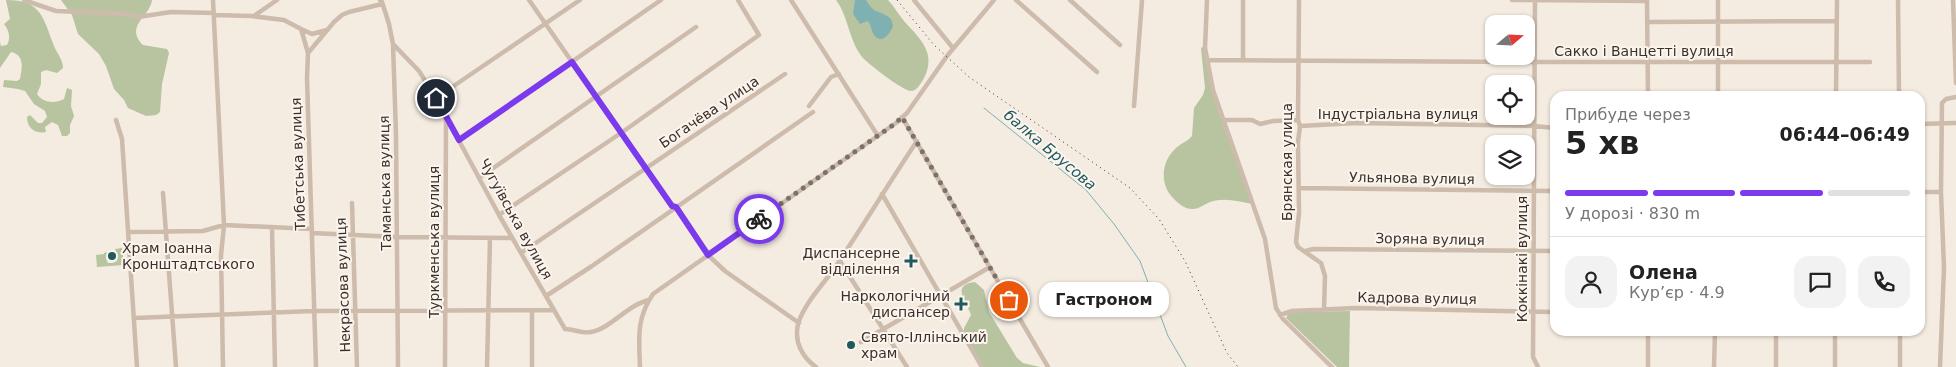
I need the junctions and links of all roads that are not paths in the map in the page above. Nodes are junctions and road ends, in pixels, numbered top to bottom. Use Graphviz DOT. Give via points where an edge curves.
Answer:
graph roads {
  1 [pos="24,0"];
  2 [pos="214,0"];
  3 [pos="278,0"];
  4 [pos="529,0"];
  5 [pos="580,0"];
  6 [pos="660,0"];
  7 [pos="738,0"];
  8 [pos="791,0"];
  9 [pos="914,0"];
  10 [pos="994,0"];
  11 [pos="1016,0"];
  12 [pos="1070,0"];
  13 [pos="1142,0"];
  14 [pos="1207,0"];
  15 [pos="1243,0"];
  16 [pos="1299,0"];
  17 [pos="1512,0"];
  18 [pos="1535,0"];
  19 [pos="1647,0"];
  20 [pos="1718,0"];
  21 [pos="1837,0"];
  22 [pos="1898,0"];
  23 [pos="1953,0"];
  24 [pos="381,1"];
  25 [pos="214,14"];
  26 [pos="1535,15"];
  27 [pos="254,16"];
  28 [pos="1837,21"];
  29 [pos="1647,22"];
  30 [pos="1718,23"];
  31 [pos="546,24"];
  32 [pos="696,27"];
  33 [pos="301,29"];
  34 [pos="327,30"];
  35 [pos="393,44"];
  36 [pos="1120,46"];
  37 [pos="953,48"];
  38 [pos="308,53"];
  39 [pos="1208,60"];
  40 [pos="1243,60"];
  41 [pos="1299,60"];
  42 [pos="572,62"];
  43 [pos="1485,62"];
  44 [pos="1535,62"];
  45 [pos="1647,62"];
  46 [pos="1837,62"];
  47 [pos="1870,62"];
  48 [pos="1719,63"];
  49 [pos="1534,65"];
  50 [pos="1097,72"];
  51 [pos="785,74"];
  52 [pos="839,74"];
  53 [pos="1956,83"];
  54 [pos="1648,91"];
  55 [pos="1718,91"];
  56 [pos="1836,91"];
  57 [pos="1899,91"];
  58 [pos="596,97"];
  59 [pos="1956,97"];
  60 [pos="436,98"];
  61 [pos="809,106"];
  62 [pos="1134,106"];
  63 [pos="813,112"];
  64 [pos="446,117"];
  65 [pos="902,117"];
  66 [pos="116,120"];
  67 [pos="1223,120"];
  68 [pos="1298,120"];
  69 [pos="1956,123"];
  70 [pos="1925,124"];
  71 [pos="1941,124"];
  72 [pos="1300,126"];
  73 [pos="1534,126"];
  74 [pos="1550,128"];
  75 [pos="622,133"];
  76 [pos="878,136"];
  77 [pos="459,140"];
  78 [pos="917,141"];
  79 [pos="646,169"];
  80 [pos="479,178"];
  81 [pos="1299,188"];
  82 [pos="1533,191"];
  83 [pos="1550,191"];
  84 [pos="1925,192"];
  85 [pos="1941,192"];
  86 [pos="163,193"];
  87 [pos="882,194"];
  88 [pos="352,203"];
  89 [pos="676,207"];
  90 [pos="499,215"];
  91 [pos="224,225"];
  92 [pos="272,227"];
  93 [pos="312,231"];
  94 [pos="128,232"];
  95 [pos="167,232"];
  96 [pos="353,235"];
  97 [pos="396,237"];
  98 [pos="446,237"];
  99 [pos="490,238"];
  100 [pos="512,238"];
  101 [pos="1306,251"];
  102 [pos="1533,251"];
  103 [pos="1550,251"];
  104 [pos="522,253"];
  105 [pos="708,255"];
  106 [pos="840,261"];
  107 [pos="990,267"];
  108 [pos="940,295"];
  109 [pos="546,296"];
  110 [pos="649,300"];
  111 [pos="314,310"];
  112 [pos="554,310"];
  113 [pos="1324,310"];
  114 [pos="355,311"];
  115 [pos="397,311"];
  116 [pos="445,311"];
  117 [pos="489,311"];
  118 [pos="532,311"];
  119 [pos="274,312"];
  120 [pos="1533,312"];
  121 [pos="1550,312"];
  122 [pos="223,314"];
  123 [pos="1280,315"];
  124 [pos="172,317"];
  125 [pos="134,318"];
  126 [pos="798,323"];
  127 [pos="881,329"];
  128 [pos="1648,336"];
  129 [pos="1714,336"];
  130 [pos="1776,336"];
  131 [pos="1835,336"];
  132 [pos="1900,336"];
  133 [pos="861,342"];
  134 [pos="137,367"];
  135 [pos="176,367"];
  136 [pos="223,367"];
  137 [pos="275,367"];
  138 [pos="316,367"];
  139 [pos="357,367"];
  140 [pos="398,367"];
  141 [pos="445,367"];
  142 [pos="487,367"];
  143 [pos="532,367"];
  144 [pos="640,367"];
  145 [pos="816,367"];
  146 [pos="907,367"];
  147 [pos="982,367"];
  148 [pos="1048,367"];
  149 [pos="1332,367"];
  150 [pos="1538,367"];
  151 [pos="1648,367"];
  152 [pos="1714,367"];
  153 [pos="1776,367"];
  154 [pos="1835,367"];
  155 [pos="1900,367"];
  156 [pos="1940,367"];
  1 -- 25 [label="street" via="56,11 138,17 171,12"];
  2 -- 25 [label="street"];
  3 -- 27 [label="street"];
  4 -- 31 [label="street"];
  5 -- 31 [label="street"];
  6 -- 42 [label="street"];
  7 -- 75 [label="street" via="759,35"];
  8 -- 52 [label="street"];
  9 -- 37 [label="street"];
  10 -- 37 [label="street"];
  11 -- 50 [label="street"];
  12 -- 36 [label="street"];
  13 -- 62 [label="street"];
  14 -- 39 [label="street"];
  15 -- 40 [label="street"];
  16 -- 41 [label="street, Брянская улица"];
  17 -- 18 [label="street"];
  18 -- 19 [label="street"];
  18 -- 26 [label="street, Коккінакі вулиця"];
  19 -- 29 [label="street"];
  20 -- 30 [label="street"];
  21 -- 28 [label="street"];
  22 -- 57 [label="street"];
  23 -- 53 [label="street"];
  24 -- 34 [label="street" via="342,14"];
  24 -- 35 [label="street, Таманська вулиця"];
  25 -- 27 [label="street"];
  25 -- 91 [label="street"];
  27 -- 33 [label="street" via="284,20"];
  28 -- 30 [label="street"];
  28 -- 46 [label="street"];
  29 -- 30 [label="street"];
  29 -- 45 [label="street"];
  30 -- 48 [label="street"];
  31 -- 42 [label="street"];
  31 -- 60 [label="street"];
  32 -- 58 [label="street"];
  33 -- 34 [label="street" via="312,34"];
  33 -- 38 [label="street, Тибетська вулиця"];
  34 -- 38 [label="street"];
  35 -- 60 [label="street, Чугуївська вулиця" via="419,71"];
  35 -- 97 [label="street, Таманська вулиця"];
  37 -- 65 [label="street"];
  38 -- 93 [label="street, Тибетська вулиця"];
  39 -- 40 [label="street, Сакко і Ванцетті вулиця"];
  39 -- 67 [label="street"];
  40 -- 41 [label="street, Сакко і Ванцетті вулиця"];
  41 -- 43 [label="street, Сакко і Ванцетті вулиця"];
  41 -- 68 [label="street, Брянская улица"];
  42 -- 58 [label="street"];
  42 -- 77 [label="street"];
  44 -- 45 [label="street, Сакко і Ванцетті вулиця"];
  45 -- 48 [label="street, Сакко і Ванцетті вулиця"];
  45 -- 54 [label="street"];
  46 -- 47 [label="street, Сакко і Ванцетті вулиця"];
  46 -- 48 [label="street, Сакко і Ванцетті вулиця"];
  46 -- 56 [label="street"];
  48 -- 55 [label="street"];
  49 -- 73 [label="street, Коккінакі вулиця"];
  51 -- 79 [label="street, Богачёва улица"];
  52 -- 61 [label="street" via="831,77"];
  52 -- 76 [label="street"];
  58 -- 75 [label="street"];
  58 -- 80 [label="street"];
  59 -- 71 [label="street" via="1942,103"];
  60 -- 64 [label="street, Чугуївська вулиця"];
  63 -- 89 [label="street"];
  64 -- 77 [label="street, Чугуївська вулиця"];
  64 -- 98 [label="street, Туркменська вулиця"];
  65 -- 76 [label="street"];
  65 -- 78 [label="street"];
  66 -- 94 [label="street" via="122,139"];
  67 -- 68 [label="street" via="1252,120 1260,124"];
  67 -- 123 [label="street" via="1265,239 1273,298"];
  68 -- 72 [label="street, Брянская улица"];
  69 -- 71 [label="street"];
  70 -- 71 [label="street"];
  71 -- 85 [label="street"];
  72 -- 73 [label="street, Індустріальна вулиця" via="1356,123"];
  72 -- 81 [label="street, Брянская улица"];
  73 -- 74 [label="street, Індустріальна вулиця"];
  73 -- 82 [label="street, Коккінакі вулиця"];
  75 -- 79 [label="street"];
  75 -- 90 [label="street"];
  76 -- 105 [label="street"];
  77 -- 80 [label="street, Чугуївська вулиця"];
  78 -- 87 [label="street"];
  78 -- 107 [label="street"];
  79 -- 89 [label="street" via="672,206"];
  79 -- 104 [label="street, Богачёва улица"];
  80 -- 90 [label="street, Чугуївська вулиця"];
  81 -- 82 [label="street, Ульянова вулиця"];
  81 -- 101 [label="street, Брянская улица" via="1296,242"];
  82 -- 83 [label="street, Ульянова вулиця"];
  82 -- 102 [label="street, Коккінакі вулиця"];
  84 -- 85 [label="street"];
  85 -- 156 [label="street" via="1944,268"];
  86 -- 95 [label="street"];
  87 -- 106 [label="street"];
  87 -- 108 [label="street"];
  88 -- 96 [label="street, Некрасова вулиця"];
  89 -- 105 [label="street"];
  89 -- 109 [label="street"];
  90 -- 100 [label="street, Чугуївська вулиця"];
  91 -- 92 [label="street"];
  91 -- 95 [label="street"];
  91 -- 122 [label="street" via="220,255"];
  92 -- 93 [label="street"];
  92 -- 119 [label="street"];
  93 -- 96 [label="street"];
  93 -- 111 [label="street, Тибетська вулиця"];
  94 -- 95 [label="street"];
  94 -- 125 [label="street"];
  95 -- 124 [label="street"];
  96 -- 97 [label="street"];
  96 -- 114 [label="street, Некрасова вулиця"];
  97 -- 98 [label="street"];
  97 -- 115 [label="street, Таманська вулиця"];
  98 -- 99 [label="street"];
  98 -- 116 [label="street, Туркменська вулиця"];
  99 -- 100 [label="street"];
  99 -- 117 [label="street"];
  100 -- 104 [label="street, Чугуївська вулиця"];
  101 -- 102 [label="street, Зоряна вулиця"];
  101 -- 113 [label="street, Брянская улица" via="1321,264 1325,276"];
  102 -- 103 [label="street, Зоряна вулиця"];
  102 -- 120 [label="street, Коккінакі вулиця"];
  104 -- 109 [label="street, Чугуївська вулиця"];
  105 -- 110 [label="street"];
  105 -- 126 [label="street" via="725,271"];
  106 -- 126 [label="street"];
  106 -- 127 [label="street"];
  107 -- 108 [label="street"];
  107 -- 148 [label="street"];
  108 -- 127 [label="street"];
  108 -- 147 [label="street"];
  109 -- 112 [label="street, Чугуївська вулиця"];
  110 -- 112 [label="street, Чугуївська вулиця" via="638,302 592,332 565,329"];
  110 -- 144 [label="street" via="644,306 639,330"];
  111 -- 114 [label="street"];
  111 -- 119 [label="street"];
  111 -- 138 [label="street, Тибетська вулиця"];
  112 -- 118 [label="street"];
  113 -- 120 [label="street, Кадрова вулиця"];
  113 -- 123 [label="street, Кадрова вулиця" via="1292,311"];
  114 -- 115 [label="street"];
  114 -- 139 [label="street, Некрасова вулиця"];
  115 -- 116 [label="street"];
  115 -- 140 [label="street, Таманська вулиця"];
  116 -- 117 [label="street"];
  116 -- 141 [label="street, Туркменська вулиця"];
  117 -- 118 [label="street"];
  117 -- 142 [label="street"];
  118 -- 143 [label="street"];
  119 -- 122 [label="street"];
  119 -- 137 [label="street"];
  120 -- 121 [label="street, Кадрова вулиця"];
  120 -- 150 [label="street, Коккінакі вулиця" via="1533,356"];
  122 -- 124 [label="street"];
  122 -- 136 [label="street"];
  123 -- 149 [label="street"];
  124 -- 125 [label="street"];
  124 -- 135 [label="street"];
  125 -- 134 [label="street"];
  126 -- 145 [label="street" via="797,343 807,360"];
  127 -- 133 [label="street"];
  127 -- 146 [label="street"];
  128 -- 151 [label="street"];
  129 -- 152 [label="street"];
  130 -- 153 [label="street"];
  131 -- 154 [label="street"];
  132 -- 155 [label="street"];
}
